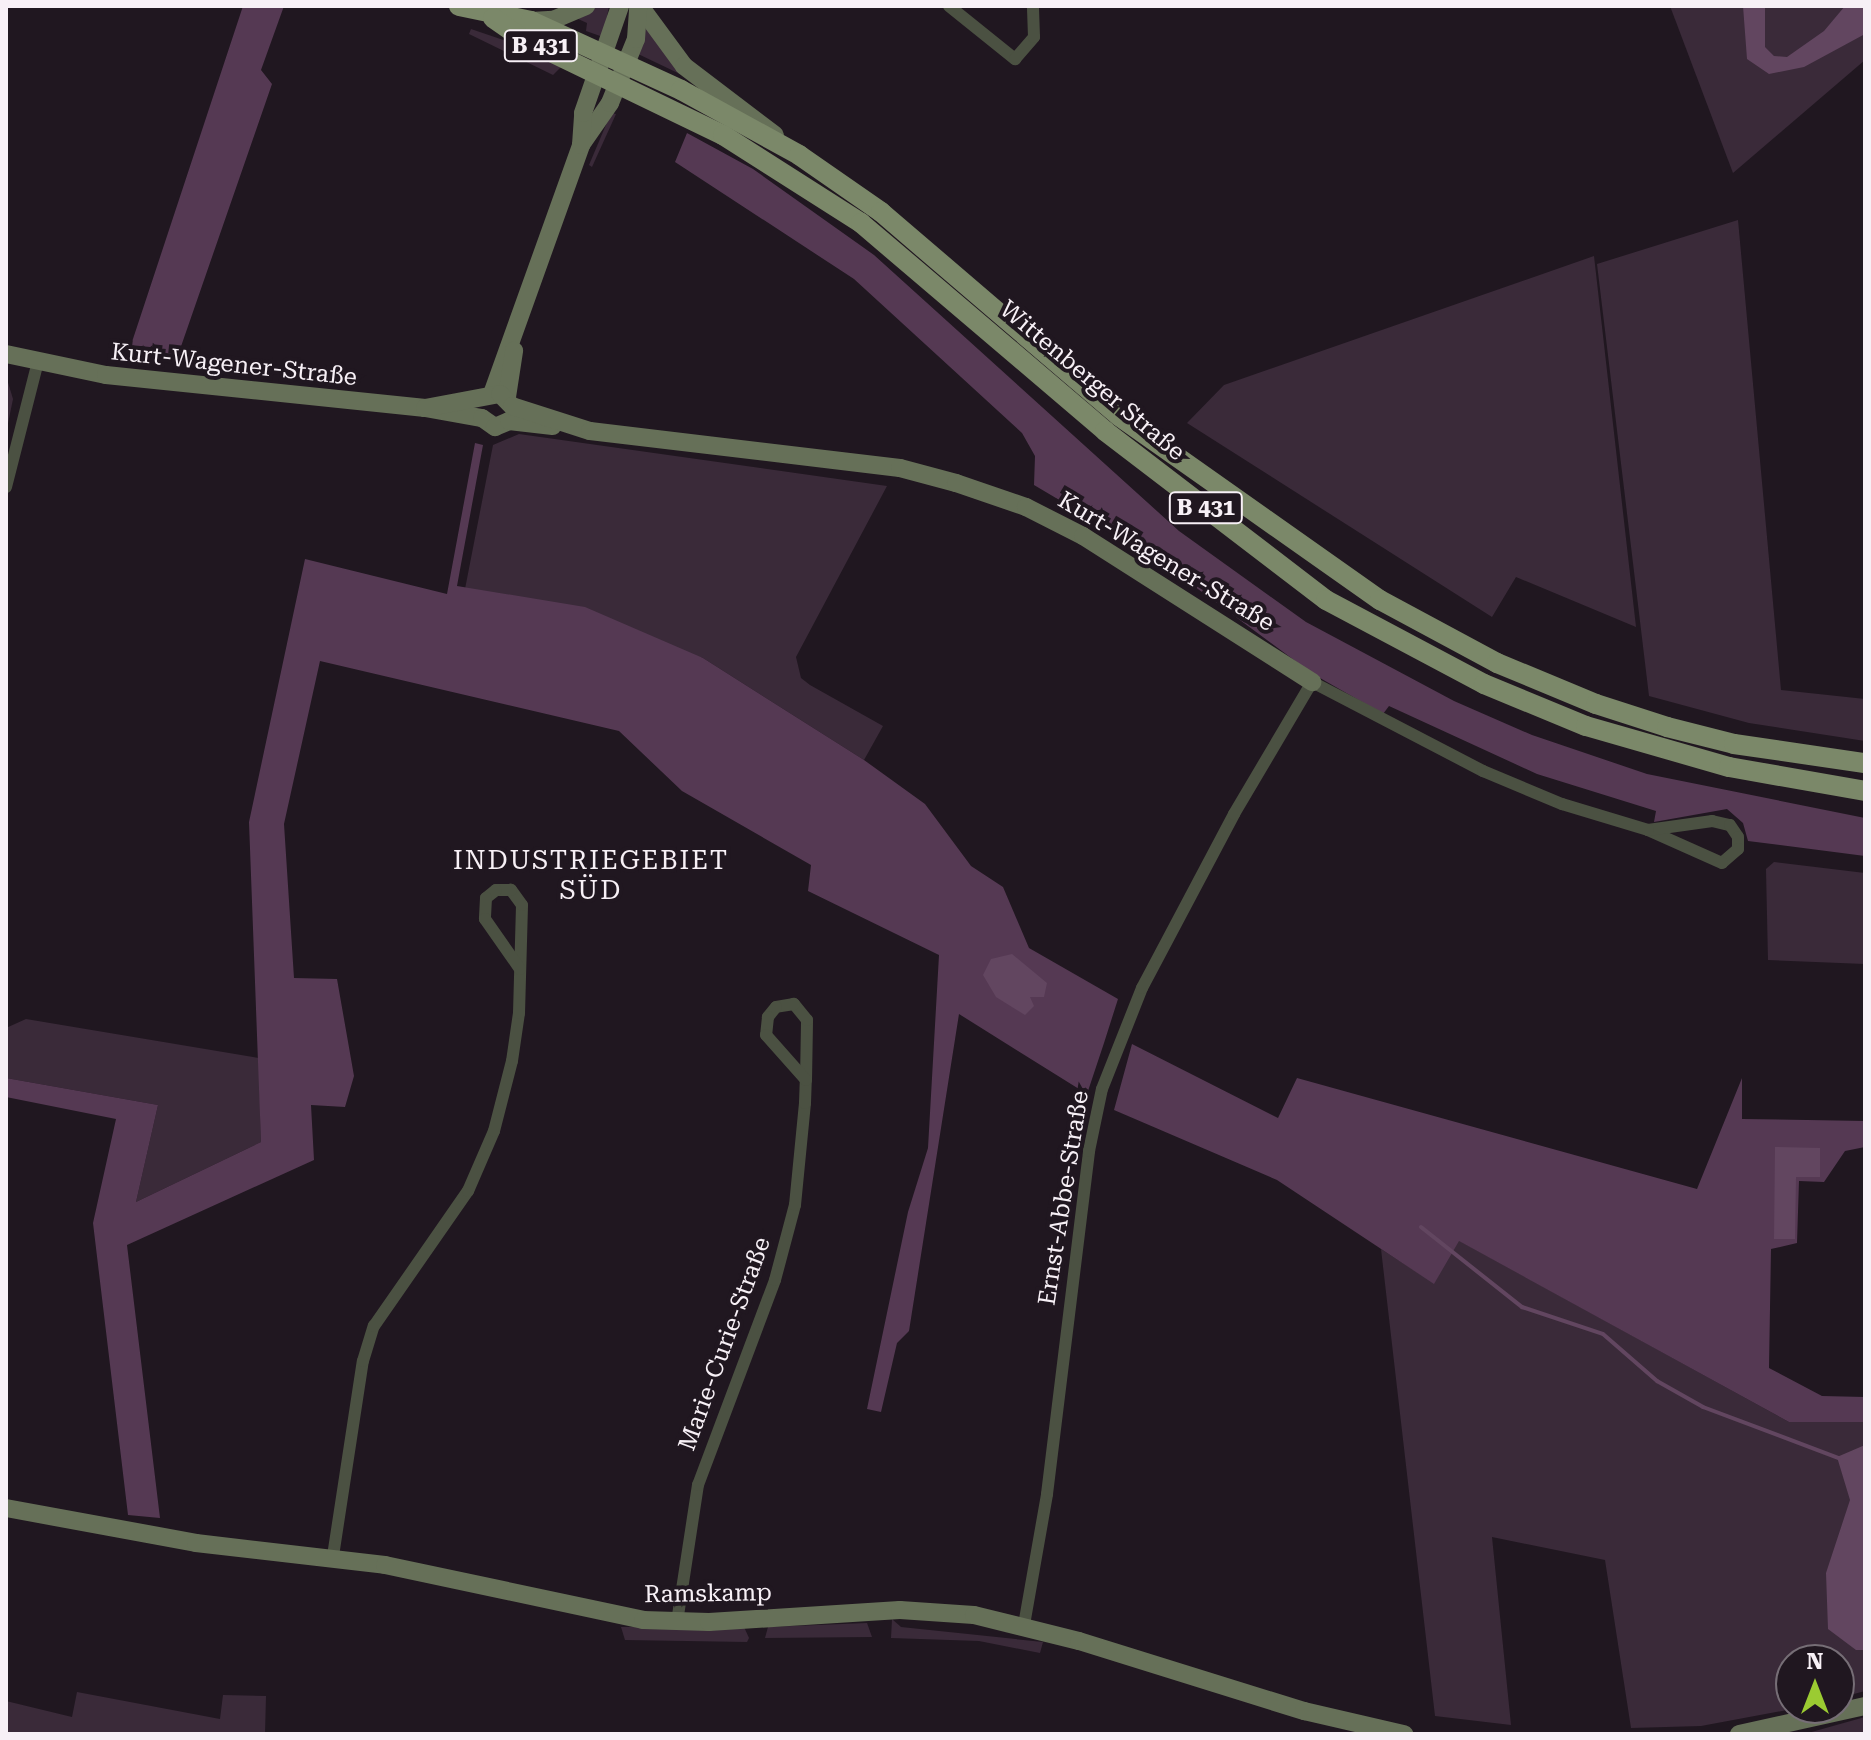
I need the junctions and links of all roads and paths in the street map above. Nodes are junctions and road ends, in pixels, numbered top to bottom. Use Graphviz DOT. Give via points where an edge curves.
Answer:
graph roads {
  1 [pos="459,6"];
  2 [pos="586,6"];
  3 [pos="620,6"];
  4 [pos="639,6"];
  5 [pos="949,6"];
  6 [pos="1033,6"];
  7 [pos="487,14"];
  8 [pos="531,21"];
  9 [pos="602,63"];
  10 [pos="623,72"];
  11 [pos="581,145"];
  12 [pos="799,155"];
  13 [pos="6,354"];
  14 [pos="38,361"];
  15 [pos="498,406"];
  16 [pos="6,487"];
  17 [pos="1312,682"];
  18 [pos="1865,763"];
  19 [pos="1865,791"];
  20 [pos="1648,830"];
  21 [pos="520,969"];
  22 [pos="806,1080"];
  23 [pos="6,1508"];
  24 [pos="333,1556"];
  25 [pos="677,1622"];
  26 [pos="1024,1625"];
  27 [pos="1865,1706"];
  28 [pos="1404,1734"];
  29 [pos="1739,1734"];
  1 -- 7 [label="main road, B 431"];
  2 -- 8 [label="street" via="553,20"];
  3 -- 9 [label="street"];
  4 -- 10 [label="street" via="640,23"];
  4 -- 12 [label="street" via="684,66"];
  5 -- 6 [label="street" via="1015,59 1034,37"];
  7 -- 8 [label="main road, B 431"];
  7 -- 9 [label="main road, B 431" via="522,38"];
  8 -- 9 [label="main road, B 431"];
  9 -- 10 [label="main road, Wittenberger Straße / B 431"];
  9 -- 11 [label="street" via="583,113"];
  10 -- 11 [label="street" via="605,114"];
  10 -- 12 [label="main road, Wittenberger Straße / B 431"];
  10 -- 19 [label="main road, Wittenberger Straße / B 431" via="861,223 1105,431 1326,600 1484,684 1586,726 1729,767"];
  11 -- 15 [label="street" via="515,337"];
  12 -- 18 [label="main road, Wittenberger Straße / B 431" via="881,212 1119,416 1380,600 1497,663 1596,704 1734,744"];
  13 -- 14 [label="street, Kurt-Wagener-Straße"];
  14 -- 15 [label="street, Kurt-Wagener-Straße" via="106,375 425,408"];
  14 -- 16 [label="street"];
  15 -- 17 [label="street, Kurt-Wagener-Straße" via="580,428 900,468 1002,497 1083,536"];
  17 -- 20 [label="street, Kurt-Wagener-Straße" via="1483,771 1562,804"];
  17 -- 26 [label="street, Ernst-Abbe-Straße" via="1149,974 1102,1089"];
  20 -- 20 [label="street, Kurt-Wagener-Straße" via="1709,860 1728,860 1738,849 1736,832 1723,822"];
  21 -- 21 [label="street" via="521,902 511,890 496,890 486,898 485,919"];
  21 -- 24 [label="street" via="514,1048 483,1161 450,1221 383,1309 368,1342"];
  22 -- 22 [label="street, Marie-Curie-Straße" via="804,1012 794,1004 776,1007 768,1017 766,1035"];
  22 -- 25 [label="street, Marie-Curie-Straße" via="789,1231 698,1485"];
  23 -- 24 [label="street, Ramskamp" via="196,1543"];
  24 -- 25 [label="street, Ramskamp" via="599,1613"];
  25 -- 26 [label="street, Ramskamp" via="914,1610"];
  26 -- 28 [label="street, Ramskamp" via="1304,1711"];
  27 -- 29 [label="street"];
}
